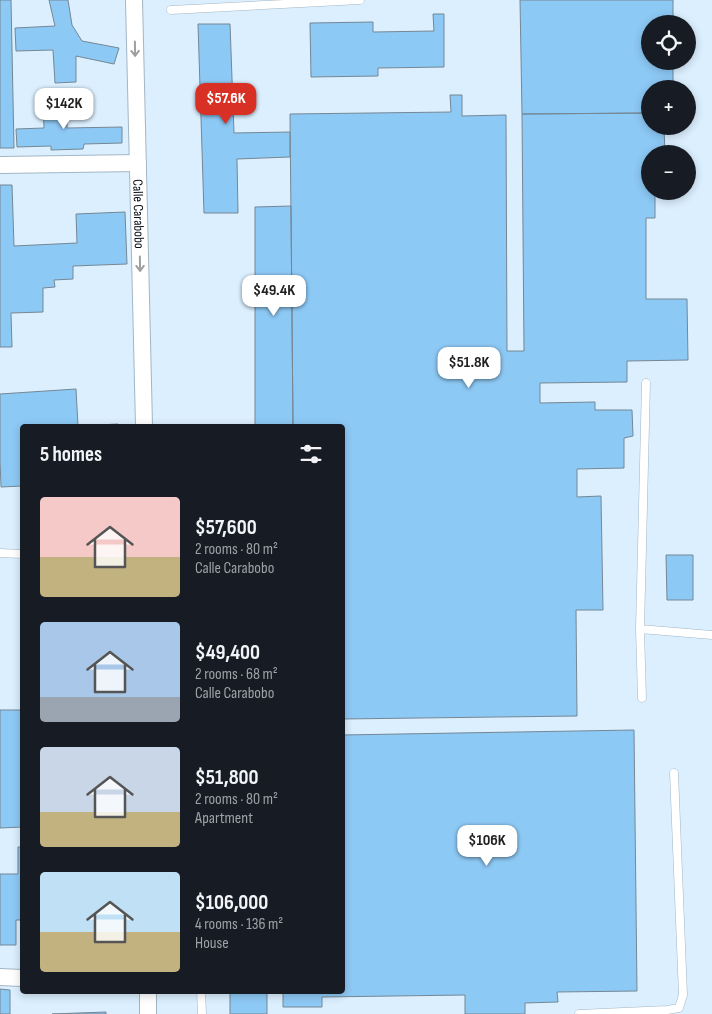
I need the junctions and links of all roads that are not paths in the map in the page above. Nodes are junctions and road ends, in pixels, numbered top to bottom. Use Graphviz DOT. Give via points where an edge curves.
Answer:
graph roads {
  1 [pos="134,0"];
  2 [pos="360,0"];
  3 [pos="171,10"];
  4 [pos="138,163"];
  5 [pos="0,165"];
  6 [pos="646,383"];
  7 [pos="144,424"];
  8 [pos="0,553"];
  9 [pos="20,554"];
  10 [pos="640,630"];
  11 [pos="712,635"];
  12 [pos="642,698"];
  13 [pos="674,773"];
  14 [pos="0,977"];
  15 [pos="20,978"];
  16 [pos="148,994"];
  17 [pos="201,994"];
  18 [pos="148,1014"];
  19 [pos="202,1014"];
  20 [pos="579,1014"];
  1 -- 4 [label="street, Calle Carabobo, one-way"];
  2 -- 3 [label="lane"];
  4 -- 5 [label="street"];
  4 -- 7 [label="street, Calle Carabobo, one-way"];
  6 -- 10 [label="lane"];
  8 -- 9 [label="lane"];
  10 -- 11 [label="lane"];
  10 -- 12 [label="lane"];
  13 -- 20 [label="lane" via="683,996 679,1008"];
  14 -- 15 [label="street"];
  16 -- 18 [label="street"];
  17 -- 19 [label="lane"];
}
